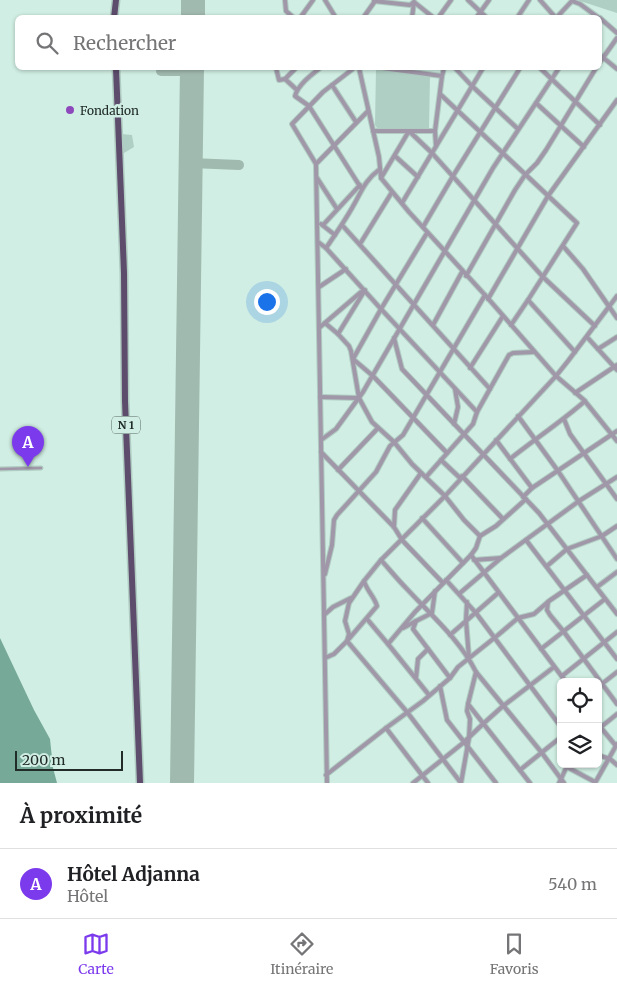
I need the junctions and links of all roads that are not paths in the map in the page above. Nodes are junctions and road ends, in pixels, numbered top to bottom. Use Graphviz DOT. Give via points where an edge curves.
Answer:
graph roads {
  1 [pos="116,0"];
  2 [pos="285,0"];
  3 [pos="313,0"];
  4 [pos="325,0"];
  5 [pos="451,0"];
  6 [pos="468,0"];
  7 [pos="488,0"];
  8 [pos="529,0"];
  9 [pos="540,0"];
  10 [pos="375,1"];
  11 [pos="414,1"];
  12 [pos="480,10"];
  13 [pos="114,15"];
  14 [pos="291,15"];
  15 [pos="302,15"];
  16 [pos="333,15"];
  17 [pos="365,15"];
  18 [pos="412,15"];
  19 [pos="430,15"];
  20 [pos="440,15"];
  21 [pos="478,15"];
  22 [pos="484,15"];
  23 [pos="519,15"];
  24 [pos="554,15"];
  25 [pos="558,15"];
  26 [pos="594,15"];
  27 [pos="602,21"];
  28 [pos="617,33"];
  29 [pos="617,38"];
  30 [pos="602,55"];
  31 [pos="602,57"];
  32 [pos="617,69"];
  33 [pos="116,70"];
  34 [pos="276,70"];
  35 [pos="294,70"];
  36 [pos="318,70"];
  37 [pos="351,70"];
  38 [pos="359,70"];
  39 [pos="411,70"];
  40 [pos="444,70"];
  41 [pos="456,70"];
  42 [pos="482,70"];
  43 [pos="519,70"];
  44 [pos="542,70"];
  45 [pos="558,70"];
  46 [pos="595,70"];
  47 [pos="442,76"];
  48 [pos="285,79"];
  49 [pos="552,79"];
  50 [pos="332,85"];
  51 [pos="472,86"];
  52 [pos="298,90"];
  53 [pos="440,94"];
  54 [pos="576,100"];
  55 [pos="617,100"];
  56 [pos="536,103"];
  57 [pos="309,106"];
  58 [pos="495,108"];
  59 [pos="458,110"];
  60 [pos="368,111"];
  61 [pos="356,122"];
  62 [pos="600,124"];
  63 [pos="561,126"];
  64 [pos="518,129"];
  65 [pos="373,131"];
  66 [pos="409,131"];
  67 [pos="435,131"];
  68 [pos="480,133"];
  69 [pos="334,145"];
  70 [pos="436,146"];
  71 [pos="584,147"];
  72 [pos="432,153"];
  73 [pos="502,153"];
  74 [pos="395,156"];
  75 [pos="316,164"];
  76 [pos="380,169"];
  77 [pos="525,174"];
  78 [pos="453,176"];
  79 [pos="418,177"];
  80 [pos="317,178"];
  81 [pos="381,178"];
  82 [pos="361,187"];
  83 [pos="392,192"];
  84 [pos="548,196"];
  85 [pos="474,200"];
  86 [pos="402,204"];
  87 [pos="337,209"];
  88 [pos="317,221"];
  89 [pos="495,224"];
  90 [pos="323,225"];
  91 [pos="342,225"];
  92 [pos="423,227"];
  93 [pos="427,233"];
  94 [pos="335,235"];
  95 [pos="318,241"];
  96 [pos="360,244"];
  97 [pos="563,246"];
  98 [pos="326,248"];
  99 [pos="517,248"];
  100 [pos="444,252"];
  101 [pos="346,269"];
  102 [pos="462,272"];
  103 [pos="466,276"];
  104 [pos="543,277"];
  105 [pos="396,286"];
  106 [pos="318,287"];
  107 [pos="365,290"];
  108 [pos="617,296"];
  109 [pos="486,297"];
  110 [pos="528,300"];
  111 [pos="414,304"];
  112 [pos="610,306"];
  113 [pos="380,309"];
  114 [pos="502,316"];
  115 [pos="617,318"];
  116 [pos="325,323"];
  117 [pos="433,325"];
  118 [pos="511,325"];
  119 [pos="595,326"];
  120 [pos="319,328"];
  121 [pos="400,328"];
  122 [pos="338,334"];
  123 [pos="587,337"];
  124 [pos="617,337"];
  125 [pos="394,338"];
  126 [pos="453,349"];
  127 [pos="598,349"];
  128 [pos="534,352"];
  129 [pos="575,352"];
  130 [pos="353,359"];
  131 [pos="616,367"];
  132 [pos="470,368"];
  133 [pos="439,372"];
  134 [pos="372,376"];
  135 [pos="556,376"];
  136 [pos="490,388"];
  137 [pos="455,389"];
  138 [pos="575,392"];
  139 [pos="426,395"];
  140 [pos="320,397"];
  141 [pos="359,398"];
  142 [pos="585,401"];
  143 [pos="477,412"];
  144 [pos="518,416"];
  145 [pos="412,418"];
  146 [pos="564,419"];
  147 [pos="454,424"];
  148 [pos="378,428"];
  149 [pos="617,431"];
  150 [pos="464,434"];
  151 [pos="612,434"];
  152 [pos="321,440"];
  153 [pos="496,440"];
  154 [pos="534,440"];
  155 [pos="617,441"];
  156 [pos="394,442"];
  157 [pos="321,452"];
  158 [pos="447,453"];
  159 [pos="584,453"];
  160 [pos="482,454"];
  161 [pos="510,459"];
  162 [pos="441,460"];
  163 [pos="41,468"];
  164 [pos="0,469"];
  165 [pos="338,470"];
  166 [pos="558,470"];
  167 [pos="421,473"];
  168 [pos="426,477"];
  169 [pos="461,477"];
  170 [pos="617,477"];
  171 [pos="606,484"];
  172 [pos="532,488"];
  173 [pos="359,491"];
  174 [pos="445,496"];
  175 [pos="525,498"];
  176 [pos="617,499"];
  177 [pos="579,501"];
  178 [pos="422,518"];
  179 [pos="503,519"];
  180 [pos="548,523"];
  181 [pos="617,526"];
  182 [pos="394,527"];
  183 [pos="480,536"];
  184 [pos="602,536"];
  185 [pos="402,540"];
  186 [pos="526,540"];
  187 [pos="567,549"];
  188 [pos="471,555"];
  189 [pos="501,558"];
  190 [pos="617,559"];
  191 [pos="381,560"];
  192 [pos="474,560"];
  193 [pos="463,563"];
  194 [pos="547,566"];
  195 [pos="617,572"];
  196 [pos="484,573"];
  197 [pos="587,575"];
  198 [pos="324,578"];
  199 [pos="364,581"];
  200 [pos="445,581"];
  201 [pos="597,587"];
  202 [pos="565,590"];
  203 [pos="435,591"];
  204 [pos="460,593"];
  205 [pos="498,593"];
  206 [pos="351,598"];
  207 [pos="605,599"];
  208 [pos="467,602"];
  209 [pos="549,602"];
  210 [pos="422,604"];
  211 [pos="476,612"];
  212 [pos="432,614"];
  213 [pos="617,614"];
  214 [pos="324,615"];
  215 [pos="585,616"];
  216 [pos="518,618"];
  217 [pos="367,619"];
  218 [pos="466,620"];
  219 [pos="416,621"];
  220 [pos="400,630"];
  221 [pos="564,632"];
  222 [pos="617,632"];
  223 [pos="450,635"];
  224 [pos="494,638"];
  225 [pos="347,641"];
  226 [pos="604,642"];
  227 [pos="388,644"];
  228 [pos="428,649"];
  229 [pos="541,649"];
  230 [pos="325,658"];
  231 [pos="469,658"];
  232 [pos="583,659"];
  233 [pos="617,659"];
  234 [pos="554,667"];
  235 [pos="476,672"];
  236 [pos="617,672"];
  237 [pos="562,676"];
  238 [pos="416,678"];
  239 [pos="450,678"];
  240 [pos="595,678"];
  241 [pos="602,683"];
  242 [pos="440,686"];
  243 [pos="529,686"];
  244 [pos="602,687"];
  245 [pos="429,695"];
  246 [pos="468,704"];
  247 [pos="617,704"];
  248 [pos="504,706"];
  249 [pos="407,712"];
  250 [pos="617,714"];
  251 [pos="484,723"];
  252 [pos="558,723"];
  253 [pos="602,724"];
  254 [pos="386,728"];
  255 [pos="602,728"];
  256 [pos="469,738"];
  257 [pos="557,741"];
  258 [pos="464,743"];
  259 [pos="616,745"];
  260 [pos="467,748"];
  261 [pos="542,753"];
  262 [pos="602,756"];
  263 [pos="442,758"];
  264 [pos="610,759"];
  265 [pos="617,765"];
  266 [pos="567,768"];
  267 [pos="572,768"];
  268 [pos="520,770"];
  269 [pos="326,775"];
  270 [pos="422,776"];
  271 [pos="561,782"];
  272 [pos="597,782"];
  273 [pos="140,783"];
  274 [pos="327,783"];
  275 [pos="413,783"];
  276 [pos="428,783"];
  277 [pos="496,783"];
  278 [pos="530,783"];
  1 -- 13 [label="highway"];
  2 -- 14 [label="street" via="286,11"];
  3 -- 15 [label="street"];
  4 -- 16 [label="street"];
  5 -- 20 [label="street"];
  6 -- 12 [label="street"];
  7 -- 12 [label="street"];
  8 -- 23 [label="street"];
  9 -- 24 [label="street"];
  10 -- 11 [label="street" via="410,5"];
  10 -- 17 [label="street"];
  11 -- 18 [label="street"];
  11 -- 19 [label="street"];
  12 -- 21 [label="street"];
  12 -- 22 [label="street"];
  25 -- 26 [label="street" via="572,1"];
  27 -- 28 [label="street"];
  29 -- 30 [label="street"];
  31 -- 32 [label="street"];
  33 -- 273 [label="highway, N 1"];
  34 -- 48 [label="street" via="279,80"];
  35 -- 48 [label="street"];
  36 -- 52 [label="street"];
  37 -- 50 [label="street"];
  38 -- 60 [label="street"];
  39 -- 47 [label="street"];
  40 -- 47 [label="street"];
  41 -- 51 [label="street"];
  42 -- 51 [label="street"];
  43 -- 58 [label="street"];
  44 -- 49 [label="street"];
  45 -- 49 [label="street"];
  46 -- 54 [label="street"];
  47 -- 53 [label="street"];
  48 -- 52 [label="street"];
  49 -- 54 [label="street"];
  49 -- 56 [label="street"];
  50 -- 57 [label="street"];
  50 -- 61 [label="street"];
  51 -- 58 [label="street"];
  51 -- 59 [label="street"];
  52 -- 57 [label="street" via="295,96"];
  53 -- 59 [label="street"];
  53 -- 67 [label="street"];
  54 -- 62 [label="street"];
  54 -- 63 [label="street"];
  55 -- 62 [label="street"];
  56 -- 63 [label="street"];
  56 -- 64 [label="street"];
  57 -- 69 [label="street"];
  57 -- 75 [label="street" via="292,124"];
  58 -- 64 [label="street"];
  58 -- 68 [label="street"];
  59 -- 68 [label="street"];
  59 -- 70 [label="street"];
  60 -- 61 [label="street"];
  60 -- 65 [label="street"];
  61 -- 69 [label="street"];
  62 -- 71 [label="street"];
  63 -- 71 [label="street"];
  63 -- 77 [label="street" via="537,163"];
  64 -- 73 [label="street"];
  65 -- 66 [label="street"];
  65 -- 76 [label="street"];
  66 -- 67 [label="street"];
  66 -- 72 [label="street"];
  66 -- 74 [label="street"];
  67 -- 70 [label="street"];
  68 -- 73 [label="street"];
  68 -- 78 [label="street"];
  69 -- 75 [label="street"];
  69 -- 82 [label="street"];
  70 -- 72 [label="street"];
  71 -- 84 [label="street"];
  72 -- 78 [label="street"];
  72 -- 79 [label="street"];
  73 -- 77 [label="street"];
  73 -- 85 [label="street"];
  74 -- 79 [label="street"];
  74 -- 81 [label="street"];
  75 -- 80 [label="street"];
  76 -- 81 [label="street"];
  76 -- 82 [label="street"];
  77 -- 84 [label="street"];
  77 -- 89 [label="street"];
  78 -- 85 [label="street"];
  78 -- 92 [label="street"];
  79 -- 86 [label="street"];
  80 -- 87 [label="street"];
  80 -- 88 [label="street"];
  81 -- 83 [label="street"];
  82 -- 87 [label="street"];
  82 -- 91 [label="street"];
  83 -- 86 [label="street"];
  83 -- 96 [label="street"];
  84 -- 97 [label="street" via="577,223"];
  84 -- 99 [label="street"];
  85 -- 89 [label="street"];
  85 -- 100 [label="street"];
  86 -- 92 [label="street"];
  87 -- 90 [label="street"];
  88 -- 90 [label="street"];
  88 -- 95 [label="street"];
  89 -- 99 [label="street"];
  89 -- 103 [label="street"];
  90 -- 94 [label="street"];
  91 -- 94 [label="street"];
  91 -- 96 [label="street"];
  92 -- 93 [label="street"];
  93 -- 100 [label="street"];
  93 -- 105 [label="street"];
  94 -- 98 [label="street"];
  95 -- 98 [label="street"];
  95 -- 106 [label="street"];
  96 -- 105 [label="street"];
  97 -- 104 [label="street"];
  97 -- 112 [label="street"];
  98 -- 101 [label="street"];
  99 -- 104 [label="street"];
  99 -- 109 [label="street"];
  100 -- 102 [label="street"];
  100 -- 111 [label="street"];
  101 -- 106 [label="street"];
  101 -- 107 [label="street"];
  102 -- 103 [label="street"];
  102 -- 117 [label="street"];
  103 -- 109 [label="street"];
  104 -- 110 [label="street"];
  104 -- 119 [label="street"];
  105 -- 111 [label="street"];
  105 -- 113 [label="street"];
  106 -- 120 [label="street"];
  107 -- 113 [label="street"];
  107 -- 116 [label="street"];
  107 -- 122 [label="street"];
  108 -- 112 [label="street"];
  109 -- 114 [label="street"];
  109 -- 126 [label="street"];
  110 -- 118 [label="street"];
  110 -- 129 [label="street"];
  111 -- 117 [label="street"];
  111 -- 121 [label="street"];
  112 -- 115 [label="street"];
  112 -- 119 [label="street"];
  113 -- 121 [label="street"];
  113 -- 130 [label="street"];
  114 -- 118 [label="street"];
  114 -- 132 [label="street"];
  116 -- 120 [label="street"];
  116 -- 122 [label="street"];
  117 -- 126 [label="street"];
  118 -- 128 [label="street"];
  119 -- 123 [label="street"];
  120 -- 140 [label="street"];
  121 -- 125 [label="street"];
  121 -- 133 [label="street"];
  122 -- 130 [label="street" via="349,346"];
  123 -- 127 [label="street"];
  123 -- 129 [label="street"];
  124 -- 127 [label="street"];
  125 -- 134 [label="street"];
  125 -- 139 [label="street" via="402,369"];
  126 -- 132 [label="street"];
  126 -- 133 [label="street"];
  127 -- 131 [label="street"];
  128 -- 135 [label="street"];
  128 -- 136 [label="street" via="511,353"];
  129 -- 135 [label="street"];
  130 -- 134 [label="street"];
  130 -- 141 [label="street"];
  131 -- 138 [label="street"];
  132 -- 136 [label="street"];
  133 -- 137 [label="street"];
  133 -- 139 [label="street"];
  134 -- 141 [label="street"];
  134 -- 145 [label="street"];
  135 -- 138 [label="street"];
  135 -- 144 [label="street"];
  136 -- 143 [label="street"];
  137 -- 143 [label="street"];
  137 -- 147 [label="street" via="458,407"];
  138 -- 142 [label="street"];
  139 -- 145 [label="street"];
  139 -- 147 [label="street"];
  140 -- 141 [label="street"];
  140 -- 152 [label="street"];
  141 -- 148 [label="street"];
  141 -- 152 [label="street" via="336,429"];
  142 -- 146 [label="street"];
  142 -- 151 [label="street"];
  143 -- 150 [label="street" via="474,423"];
  144 -- 153 [label="street"];
  144 -- 154 [label="street"];
  145 -- 156 [label="street" via="403,435"];
  145 -- 158 [label="street"];
  146 -- 154 [label="street"];
  146 -- 159 [label="street"];
  147 -- 150 [label="street"];
  148 -- 156 [label="street"];
  148 -- 165 [label="street"];
  149 -- 151 [label="street"];
  150 -- 158 [label="street"];
  150 -- 160 [label="street"];
  151 -- 155 [label="street"];
  151 -- 159 [label="street"];
  152 -- 157 [label="street"];
  153 -- 160 [label="street"];
  153 -- 161 [label="street"];
  154 -- 161 [label="street"];
  154 -- 166 [label="street"];
  156 -- 167 [label="street"];
  156 -- 173 [label="street" via="376,472"];
  157 -- 165 [label="street"];
  157 -- 198 [label="street"];
  158 -- 162 [label="street"];
  159 -- 166 [label="street"];
  159 -- 171 [label="street"];
  160 -- 169 [label="street"];
  160 -- 175 [label="street"];
  161 -- 172 [label="street"];
  162 -- 168 [label="street"];
  162 -- 169 [label="street"];
  163 -- 164 [label="street"];
  165 -- 173 [label="street"];
  166 -- 172 [label="street"];
  166 -- 177 [label="street"];
  167 -- 168 [label="street"];
  167 -- 182 [label="street" via="395,510"];
  168 -- 174 [label="street"];
  169 -- 174 [label="street"];
  169 -- 179 [label="street"];
  170 -- 171 [label="street"];
  171 -- 176 [label="street"];
  171 -- 177 [label="street"];
  172 -- 175 [label="street"];
  173 -- 182 [label="street"];
  173 -- 198 [label="street" via="334,520"];
  174 -- 178 [label="street"];
  174 -- 183 [label="street"];
  175 -- 179 [label="street"];
  175 -- 180 [label="street"];
  177 -- 180 [label="street"];
  177 -- 184 [label="street"];
  178 -- 185 [label="street"];
  178 -- 193 [label="street"];
  179 -- 183 [label="street"];
  180 -- 186 [label="street"];
  180 -- 187 [label="street"];
  181 -- 184 [label="street"];
  182 -- 185 [label="street"];
  183 -- 188 [label="street"];
  184 -- 187 [label="street"];
  184 -- 190 [label="street"];
  185 -- 191 [label="street"];
  185 -- 200 [label="street"];
  186 -- 189 [label="street"];
  186 -- 194 [label="street"];
  187 -- 194 [label="street"];
  187 -- 197 [label="street"];
  188 -- 192 [label="street"];
  188 -- 193 [label="street"];
  189 -- 192 [label="street"];
  189 -- 196 [label="street"];
  191 -- 199 [label="street"];
  191 -- 210 [label="street"];
  192 -- 196 [label="street"];
  193 -- 200 [label="street"];
  194 -- 202 [label="street"];
  195 -- 201 [label="street"];
  196 -- 204 [label="street"];
  196 -- 205 [label="street"];
  197 -- 201 [label="street"];
  197 -- 202 [label="street"];
  198 -- 214 [label="street"];
  199 -- 206 [label="street"];
  199 -- 217 [label="street" via="377,606"];
  200 -- 203 [label="street"];
  200 -- 204 [label="street"];
  201 -- 207 [label="street"];
  202 -- 209 [label="street"];
  202 -- 215 [label="street"];
  203 -- 210 [label="street"];
  203 -- 212 [label="street"];
  204 -- 208 [label="street"];
  205 -- 211 [label="street"];
  205 -- 216 [label="street"];
  206 -- 214 [label="street"];
  206 -- 225 [label="street" via="345,622 349,634"];
  207 -- 213 [label="street"];
  207 -- 215 [label="street"];
  208 -- 211 [label="street"];
  208 -- 218 [label="street"];
  209 -- 216 [label="street" via="534,614"];
  209 -- 221 [label="street" via="547,610"];
  210 -- 212 [label="street"];
  210 -- 220 [label="street"];
  211 -- 218 [label="street"];
  211 -- 224 [label="street"];
  212 -- 219 [label="street"];
  212 -- 223 [label="street"];
  214 -- 230 [label="street"];
  215 -- 221 [label="street"];
  215 -- 226 [label="street"];
  216 -- 224 [label="street"];
  216 -- 229 [label="street"];
  217 -- 225 [label="street"];
  217 -- 227 [label="street"];
  218 -- 223 [label="street"];
  218 -- 231 [label="street"];
  219 -- 220 [label="street"];
  219 -- 228 [label="street" via="413,629"];
  220 -- 227 [label="street"];
  221 -- 229 [label="street"];
  221 -- 232 [label="street"];
  222 -- 226 [label="street"];
  223 -- 231 [label="street"];
  224 -- 231 [label="street"];
  224 -- 243 [label="street"];
  225 -- 230 [label="street"];
  225 -- 249 [label="street"];
  226 -- 232 [label="street"];
  226 -- 233 [label="street"];
  227 -- 238 [label="street"];
  228 -- 238 [label="street" via="418,658"];
  228 -- 239 [label="street"];
  229 -- 234 [label="street"];
  230 -- 269 [label="street"];
  231 -- 235 [label="street"];
  231 -- 239 [label="street"];
  232 -- 237 [label="street"];
  232 -- 240 [label="street"];
  234 -- 237 [label="street"];
  234 -- 243 [label="street"];
  235 -- 246 [label="street"];
  235 -- 248 [label="street"];
  236 -- 241 [label="street"];
  238 -- 245 [label="street"];
  239 -- 242 [label="street"];
  242 -- 245 [label="street"];
  242 -- 258 [label="street" via="447,720"];
  243 -- 248 [label="street"];
  243 -- 252 [label="street"];
  244 -- 247 [label="street"];
  245 -- 249 [label="street"];
  246 -- 251 [label="street"];
  246 -- 256 [label="street"];
  248 -- 251 [label="street"];
  248 -- 261 [label="street"];
  249 -- 254 [label="street"];
  249 -- 263 [label="street"];
  250 -- 253 [label="street"];
  251 -- 256 [label="street"];
  251 -- 268 [label="street"];
  254 -- 269 [label="street"];
  254 -- 270 [label="street"];
  255 -- 259 [label="street"];
  256 -- 258 [label="street"];
  256 -- 260 [label="street"];
  257 -- 261 [label="street"];
  258 -- 260 [label="street"];
  258 -- 263 [label="street"];
  259 -- 264 [label="street"];
  260 -- 263 [label="street" via="461,783"];
  260 -- 277 [label="street"];
  261 -- 268 [label="street"];
  261 -- 271 [label="street"];
  262 -- 264 [label="street"];
  263 -- 270 [label="street"];
  264 -- 265 [label="street"];
  264 -- 272 [label="street"];
  266 -- 271 [label="street"];
  267 -- 272 [label="street"];
  268 -- 278 [label="street"];
  269 -- 274 [label="street"];
  270 -- 275 [label="street"];
  270 -- 276 [label="street"];
}
